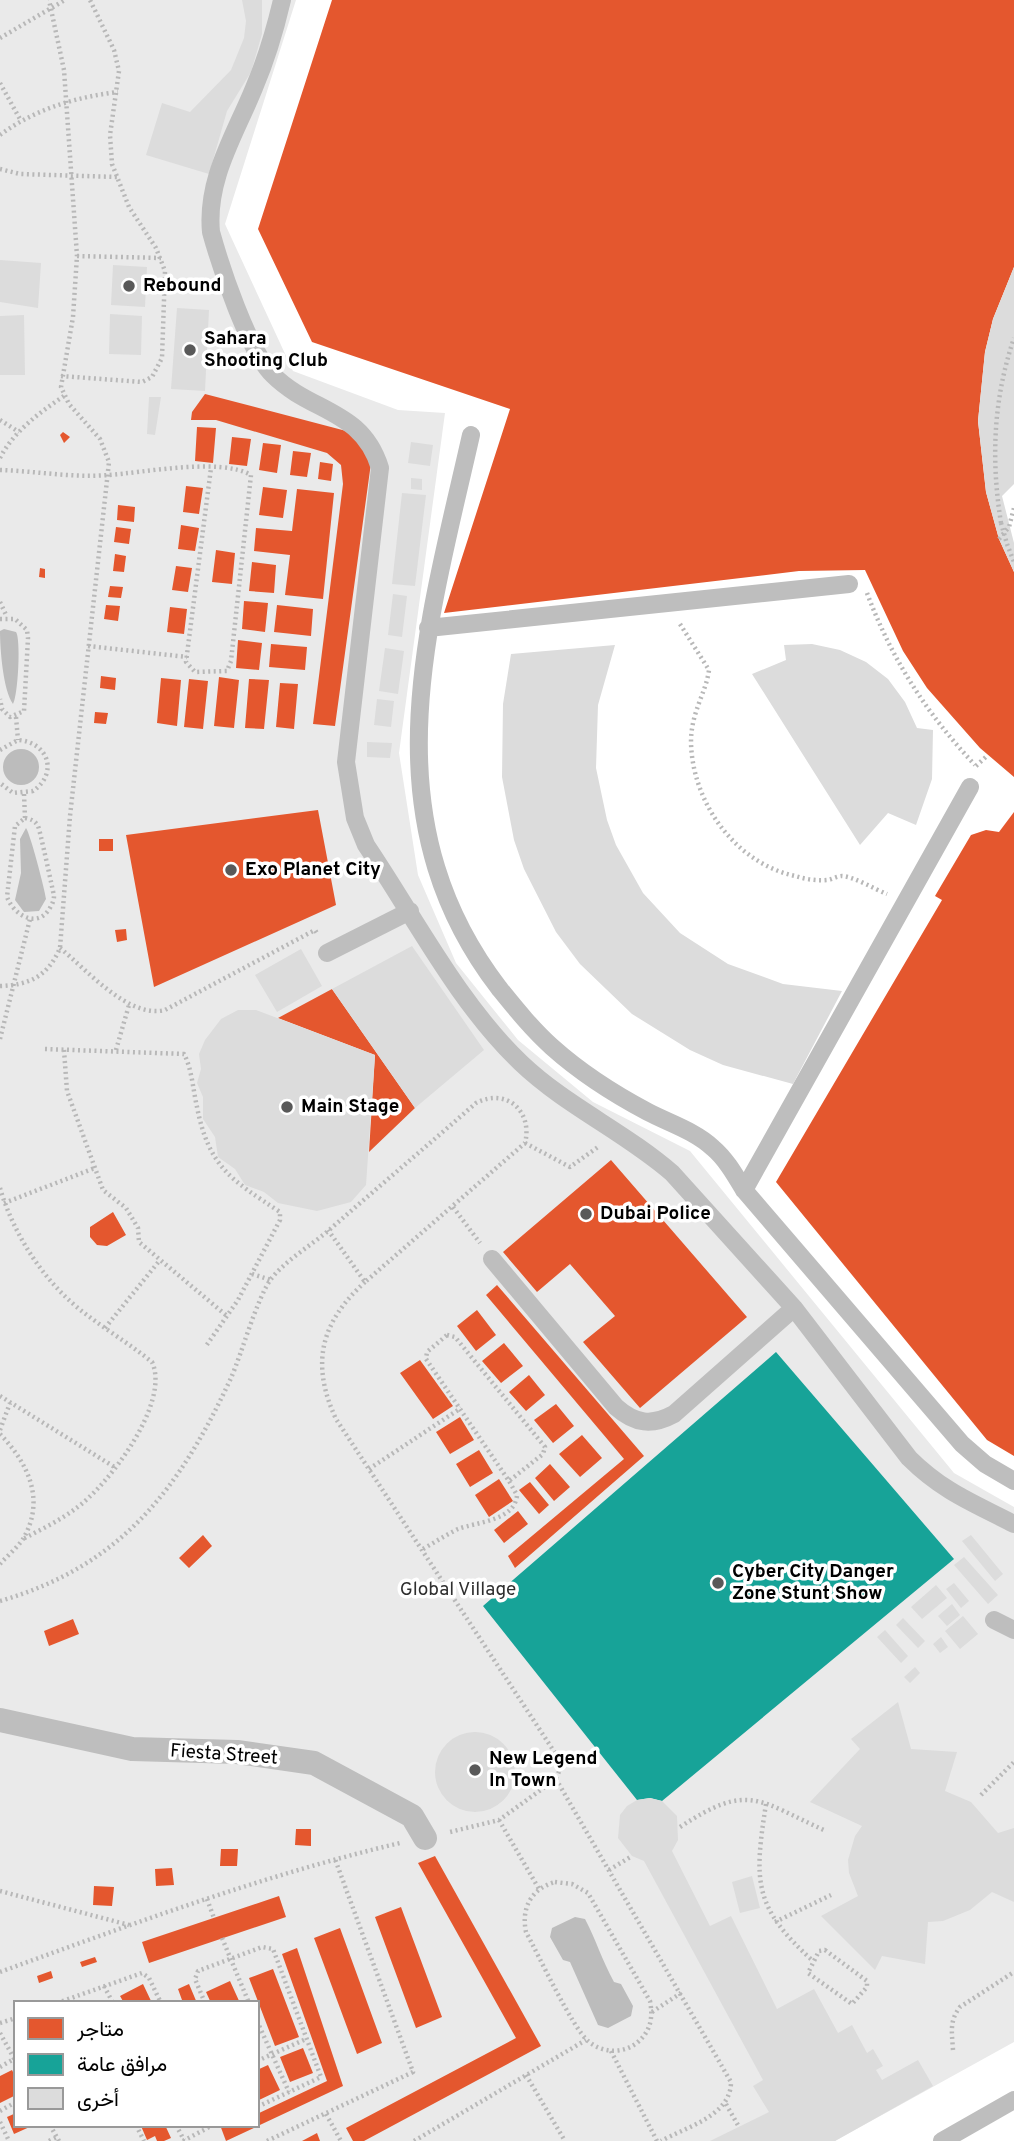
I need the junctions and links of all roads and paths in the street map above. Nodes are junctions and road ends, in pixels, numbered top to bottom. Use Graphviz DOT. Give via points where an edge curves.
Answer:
graph roads {
  1 [pos="49,0"];
  2 [pos="65,0"];
  3 [pos="90,0"];
  4 [pos="282,0"];
  5 [pos="52,7"];
  6 [pos="0,38"];
  7 [pos="0,83"];
  8 [pos="118,92"];
  9 [pos="66,102"];
  10 [pos="21,121"];
  11 [pos="0,135"];
  12 [pos="0,169"];
  13 [pos="72,176"];
  14 [pos="117,177"];
  15 [pos="78,256"];
  16 [pos="161,258"];
  17 [pos="1014,338"];
  18 [pos="61,376"];
  19 [pos="64,396"];
  20 [pos="0,420"];
  21 [pos="19,432"];
  22 [pos="471,435"];
  23 [pos="0,458"];
  24 [pos="211,468"];
  25 [pos="0,470"];
  26 [pos="107,475"];
  27 [pos="1014,508"];
  28 [pos="999,539"];
  29 [pos="1014,562"];
  30 [pos="849,584"];
  31 [pos="867,593"];
  32 [pos="0,602"];
  33 [pos="666,603"];
  34 [pos="7,617"];
  35 [pos="0,618"];
  36 [pos="428,628"];
  37 [pos="88,646"];
  38 [pos="187,657"];
  39 [pos="0,699"];
  40 [pos="16,717"];
  41 [pos="18,740"];
  42 [pos="0,750"];
  43 [pos="976,766"];
  44 [pos="0,783"];
  45 [pos="970,787"];
  46 [pos="24,794"];
  47 [pos="25,818"];
  48 [pos="906,902"];
  49 [pos="410,911"];
  50 [pos="30,919"];
  51 [pos="60,948"];
  52 [pos="327,953"];
  53 [pos="0,986"];
  54 [pos="16,986"];
  55 [pos="129,1005"];
  56 [pos="0,1038"];
  57 [pos="45,1049"];
  58 [pos="64,1050"];
  59 [pos="116,1050"];
  60 [pos="615,1132"];
  61 [pos="525,1143"];
  62 [pos="95,1168"];
  63 [pos="0,1188"];
  64 [pos="744,1190"];
  65 [pos="4,1203"];
  66 [pos="453,1207"];
  67 [pos="328,1230"];
  68 [pos="492,1259"];
  69 [pos="160,1260"];
  70 [pos="252,1274"];
  71 [pos="271,1280"];
  72 [pos="365,1282"];
  73 [pos="794,1308"];
  74 [pos="227,1316"];
  75 [pos="105,1328"];
  76 [pos="206,1346"];
  77 [pos="0,1396"];
  78 [pos="10,1403"];
  79 [pos="461,1408"];
  80 [pos="0,1432"];
  81 [pos="116,1468"];
  82 [pos="369,1469"];
  83 [pos="509,1480"];
  84 [pos="1014,1481"];
  85 [pos="1014,1524"];
  86 [pos="23,1539"];
  87 [pos="423,1549"];
  88 [pos="0,1564"];
  89 [pos="0,1601"];
  90 [pos="994,1620"];
  91 [pos="1014,1630"];
  92 [pos="0,1720"];
  93 [pos="1014,1762"];
  94 [pos="556,1779"];
  95 [pos="981,1795"];
  96 [pos="766,1804"];
  97 [pos="499,1820"];
  98 [pos="680,1827"];
  99 [pos="826,1831"];
  100 [pos="425,1838"];
  101 [pos="632,1856"];
  102 [pos="335,1859"];
  103 [pos="609,1870"];
  104 [pos="539,1889"];
  105 [pos="0,1891"];
  106 [pos="831,1895"];
  107 [pos="207,1899"];
  108 [pos="214,1918"];
  109 [pos="775,1922"];
  110 [pos="130,1925"];
  111 [pos="222,1938"];
  112 [pos="230,1958"];
  113 [pos="813,1961"];
  114 [pos="0,1972"];
  115 [pos="1014,1972"];
  116 [pos="104,1986"];
  117 [pos="681,1993"];
  118 [pos="71,2000"];
  119 [pos="112,2001"];
  120 [pos="160,2001"];
  121 [pos="204,2001"];
  122 [pos="248,2001"];
  123 [pos="652,2012"];
  124 [pos="259,2025"];
  125 [pos="0,2033"];
  126 [pos="306,2039"];
  127 [pos="586,2040"];
  128 [pos="953,2050"];
  129 [pos="611,2051"];
  130 [pos="272,2054"];
  131 [pos="14,2058"];
  132 [pos="259,2060"];
  133 [pos="526,2075"];
  134 [pos="289,2092"];
  135 [pos="1014,2100"];
  136 [pos="726,2104"];
  137 [pos="259,2106"];
  138 [pos="326,2114"];
  139 [pos="0,2122"];
  140 [pos="210,2127"];
  141 [pos="739,2127"];
  142 [pos="58,2139"];
  143 [pos="9,2141"];
  144 [pos="49,2141"];
  145 [pos="183,2141"];
  146 [pos="267,2141"];
  147 [pos="341,2141"];
  148 [pos="414,2141"];
  149 [pos="565,2141"];
  150 [pos="659,2141"];
  151 [pos="942,2141"];
  1 -- 5 [label="path"];
  2 -- 5 [label="path"];
  3 -- 8 [label="path" via="118,60"];
  4 -- 49 [label="lane" via="255,86 215,178 211,232 252,342 271,373 285,386 351,422 365,435 380,468 346,762 355,818 366,845"];
  5 -- 6 [label="path"];
  5 -- 9 [label="path"];
  7 -- 10 [label="path"];
  8 -- 9 [label="path"];
  8 -- 14 [label="path" via="110,135"];
  9 -- 10 [label="path"];
  9 -- 13 [label="path"];
  10 -- 11 [label="path"];
  12 -- 13 [label="path"];
  13 -- 14 [label="path"];
  13 -- 15 [label="path"];
  14 -- 16 [label="path"];
  15 -- 16 [label="path"];
  15 -- 18 [label="path" via="73,317"];
  16 -- 18 [label="path" via="166,283 162,358 152,377 131,384"];
  17 -- 29 [label="path, bridge" via="993,435 1001,523"];
  18 -- 19 [label="path"];
  19 -- 21 [label="path"];
  19 -- 26 [label="path" via="106,450"];
  20 -- 21 [label="path"];
  21 -- 23 [label="path"];
  22 -- 36 [label="lane"];
  24 -- 26 [label="path"];
  24 -- 38 [label="path"];
  24 -- 38 [label="path" via="247,473 253,479 230,667 222,673 195,671 188,667"];
  25 -- 26 [label="path"];
  26 -- 37 [label="path"];
  27 -- 28 [label="path" via="1009,527"];
  30 -- 33 [label="lane"];
  31 -- 43 [label="path" via="909,683"];
  32 -- 34 [label="path"];
  33 -- 36 [label="lane"];
  33 -- 48 [label="path" via="708,665 693,721 693,760 703,796 724,831 740,848 775,870 810,880 842,876"];
  34 -- 35 [label="path"];
  34 -- 40 [label="path" via="22,623 28,638 25,706"];
  36 -- 64 [label="lane" via="422,677 420,787 433,863 463,934 524,1020 551,1047 613,1093 702,1139 722,1157"];
  37 -- 38 [label="path"];
  37 -- 51 [label="path"];
  39 -- 40 [label="path" via="5,714"];
  40 -- 41 [label="path"];
  41 -- 42 [label="path"];
  41 -- 46 [label="path" via="36,744 47,759 41,786"];
  44 -- 46 [label="path" via="13,793"];
  45 -- 48 [label="lane"];
  46 -- 47 [label="path"];
  47 -- 50 [label="path" via="15,826 7,897 19,916"];
  47 -- 50 [label="path" via="40,829 54,896 42,916"];
  48 -- 64 [label="lane"];
  49 -- 52 [label="lane"];
  49 -- 60 [label="lane" via="494,1035 551,1088"];
  50 -- 54 [label="path"];
  51 -- 54 [label="path" via="43,974"];
  51 -- 55 [label="path"];
  52 -- 55 [label="path" via="315,930 165,1010 153,1013"];
  53 -- 54 [label="path"];
  54 -- 56 [label="path"];
  55 -- 59 [label="path"];
  57 -- 58 [label="path"];
  58 -- 59 [label="path"];
  58 -- 62 [label="path" via="67,1091"];
  59 -- 70 [label="path" via="181,1052 187,1058 200,1123 220,1164 241,1187 281,1214"];
  60 -- 61 [label="path" via="570,1167"];
  60 -- 73 [label="lane" via="672,1173"];
  61 -- 66 [label="path"];
  61 -- 67 [label="path" via="527,1120 521,1109 512,1101 486,1098"];
  62 -- 65 [label="path"];
  62 -- 69 [label="path" via="106,1194 123,1205 138,1228 139,1242"];
  63 -- 65 [label="path"];
  64 -- 84 [label="lane" via="962,1444"];
  65 -- 75 [label="path" via="24,1244 51,1281"];
  66 -- 68 [label="path"];
  66 -- 72 [label="path"];
  67 -- 71 [label="path"];
  67 -- 72 [label="path"];
  68 -- 73 [label="lane" via="616,1408 638,1422 650,1423 674,1414"];
  69 -- 74 [label="path"];
  69 -- 75 [label="path"];
  70 -- 71 [label="path"];
  70 -- 74 [label="path"];
  71 -- 89 [label="path" via="231,1378 198,1441 147,1516 113,1547 75,1572"];
  72 -- 82 [label="path" via="332,1319 322,1359 327,1400"];
  73 -- 85 [label="lane" via="928,1477"];
  74 -- 76 [label="path"];
  75 -- 81 [label="path" via="152,1362 157,1373 146,1415"];
  77 -- 78 [label="path"];
  78 -- 80 [label="path"];
  78 -- 81 [label="path"];
  79 -- 82 [label="path"];
  79 -- 83 [label="path"];
  79 -- 83 [label="path" via="425,1357 447,1335 455,1337 545,1447 545,1452"];
  80 -- 86 [label="path" via="20,1454 32,1481 32,1511"];
  81 -- 86 [label="path" via="76,1509"];
  82 -- 87 [label="path"];
  83 -- 87 [label="path" via="517,1495 512,1505 487,1524 463,1527"];
  86 -- 88 [label="path"];
  87 -- 94 [label="path" via="559,1759"];
  90 -- 91 [label="lane"];
  92 -- 100 [label="street, Fiesta Street" via="132,1749 237,1752 314,1762 412,1816"];
  93 -- 95 [label="path"];
  94 -- 97 [label="path"];
  94 -- 103 [label="path"];
  96 -- 98 [label="path" via="732,1799"];
  96 -- 99 [label="path"];
  96 -- 109 [label="path" via="759,1871"];
  97 -- 100 [label="path"];
  97 -- 104 [label="path"];
  100 -- 102 [label="path"];
  101 -- 103 [label="path"];
  102 -- 107 [label="path"];
  102 -- 138 [label="path" via="413,2073"];
  103 -- 117 [label="path"];
  104 -- 123 [label="path" via="564,1882 588,1893"];
  104 -- 127 [label="path" via="524,1913 526,1932"];
  105 -- 110 [label="path"];
  106 -- 109 [label="path"];
  107 -- 108 [label="path"];
  107 -- 110 [label="path"];
  109 -- 113 [label="path"];
  110 -- 114 [label="path"];
  111 -- 112 [label="path"];
  112 -- 121 [label="path" via="195,1973"];
  112 -- 122 [label="path"];
  112 -- 126 [label="path" via="265,1946 273,1949"];
  113 -- 113 [label="path" via="825,1950 868,1985 849,2004 809,1975"];
  115 -- 128 [label="path" via="955,2014"];
  116 -- 118 [label="path"];
  116 -- 119 [label="path"];
  116 -- 120 [label="path" via="142,1973"];
  117 -- 123 [label="path"];
  117 -- 136 [label="path" via="729,2075 731,2090"];
  123 -- 129 [label="path" via="640,2040"];
  124 -- 130 [label="path"];
  125 -- 131 [label="path"];
  126 -- 130 [label="path"];
  126 -- 134 [label="path" via="321,2077"];
  127 -- 129 [label="path"];
  127 -- 133 [label="path"];
  129 -- 150 [label="path"];
  130 -- 132 [label="path"];
  130 -- 134 [label="path"];
  133 -- 148 [label="path"];
  133 -- 149 [label="path"];
  134 -- 137 [label="path"];
  135 -- 151 [label="lane"];
  136 -- 141 [label="path"];
  136 -- 150 [label="path"];
  138 -- 146 [label="path"];
  138 -- 147 [label="path"];
  139 -- 143 [label="path"];
  140 -- 145 [label="path"];
  142 -- 144 [label="path"];
}
